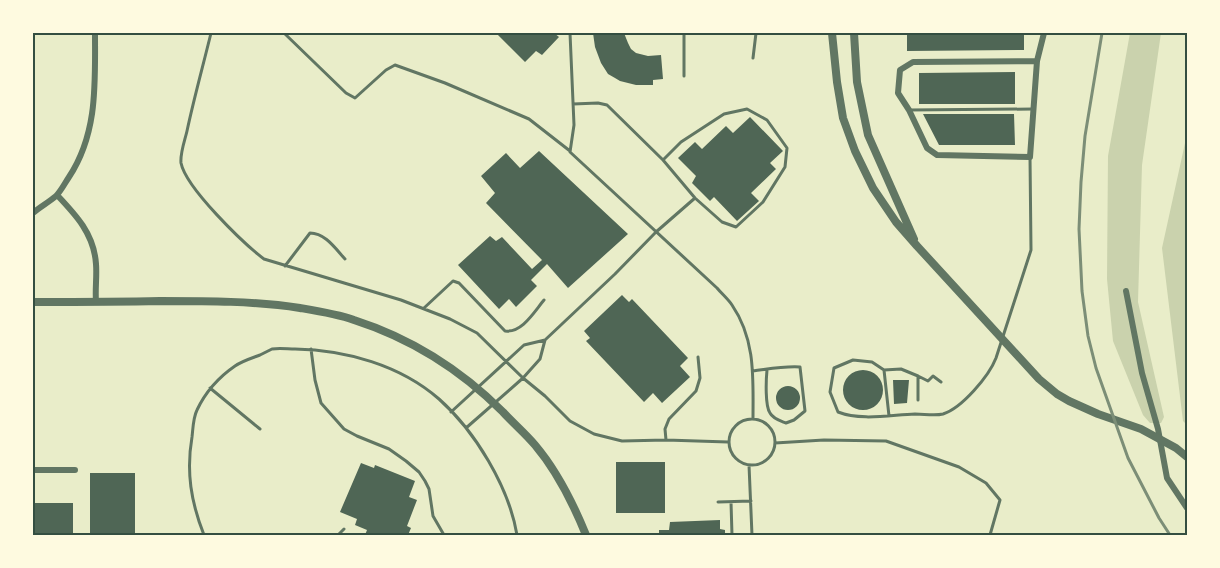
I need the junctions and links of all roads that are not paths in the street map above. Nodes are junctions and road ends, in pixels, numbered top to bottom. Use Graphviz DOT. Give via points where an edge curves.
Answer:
graph roads {
  1 [pos="95,33"];
  2 [pos="211,33"];
  3 [pos="284,33"];
  4 [pos="570,33"];
  5 [pos="684,33"];
  6 [pos="756,33"];
  7 [pos="832,33"];
  8 [pos="854,33"];
  9 [pos="1044,33"];
  10 [pos="753,58"];
  11 [pos="1037,61"];
  12 [pos="684,76"];
  13 [pos="573,104"];
  14 [pos="1033,109"];
  15 [pos="909,110"];
  16 [pos="570,152"];
  17 [pos="1030,158"];
  18 [pos="663,160"];
  19 [pos="57,195"];
  20 [pos="695,198"];
  21 [pos="33,213"];
  22 [pos="657,232"];
  23 [pos="917,246"];
  24 [pos="345,259"];
  25 [pos="285,266"];
  26 [pos="1126,291"];
  27 [pos="544,300"];
  28 [pos="33,302"];
  29 [pos="96,302"];
  30 [pos="424,308"];
  31 [pos="545,340"];
  32 [pos="311,349"];
  33 [pos="698,357"];
  34 [pos="506,362"];
  35 [pos="767,370"];
  36 [pos="884,370"];
  37 [pos="753,371"];
  38 [pos="918,376"];
  39 [pos="523,378"];
  40 [pos="941,382"];
  41 [pos="210,388"];
  42 [pos="477,388"];
  43 [pos="918,400"];
  44 [pos="494,403"];
  45 [pos="451,412"];
  46 [pos="889,416"];
  47 [pos="753,419"];
  48 [pos="465,428"];
  49 [pos="260,429"];
  50 [pos="666,440"];
  51 [pos="728,442"];
  52 [pos="775,443"];
  53 [pos="1187,457"];
  54 [pos="749,465"];
  55 [pos="33,470"];
  56 [pos="75,470"];
  57 [pos="751,501"];
  58 [pos="718,502"];
  59 [pos="731,502"];
  60 [pos="1187,508"];
  61 [pos="344,529"];
  62 [pos="204,535"];
  63 [pos="338,535"];
  64 [pos="444,535"];
  65 [pos="517,535"];
  66 [pos="586,535"];
  67 [pos="732,535"];
  68 [pos="752,535"];
  69 [pos="990,535"];
  1 -- 19 [label="street" via="93,119 84,149"];
  2 -- 25 [label="lane" via="181,161 187,178 246,245 264,259"];
  3 -- 16 [label="lane" via="355,98 395,64 529,120"];
  4 -- 13 [label="lane"];
  5 -- 12 [label="lane"];
  6 -- 10 [label="lane"];
  7 -- 23 [label="street" via="843,118 855,150 873,188"];
  8 -- 23 [label="street" via="857,82 868,135"];
  9 -- 11 [label="street"];
  11 -- 14 [label="street"];
  11 -- 15 [label="street" via="913,62 900,70 898,93"];
  13 -- 16 [label="lane"];
  13 -- 18 [label="lane" via="607,105"];
  14 -- 15 [label="lane"];
  14 -- 17 [label="street"];
  15 -- 17 [label="street" via="927,148 937,155"];
  16 -- 22 [label="lane"];
  17 -- 46 [label="lane" via="1031,250 992,368 979,386 942,414"];
  18 -- 20 [label="lane"];
  18 -- 20 [label="lane" via="681,142 724,114 747,109 767,120 788,148 785,167 764,202 736,227 722,222"];
  19 -- 21 [label="street"];
  19 -- 29 [label="street" via="89,234 96,263"];
  20 -- 22 [label="lane"];
  22 -- 31 [label="lane"];
  22 -- 37 [label="lane" via="732,305 748,340"];
  23 -- 53 [label="street" via="1057,394 1082,408 1141,429"];
  24 -- 25 [label="lane" via="318,233 310,233"];
  25 -- 30 [label="lane"];
  26 -- 60 [label="street" via="1167,478"];
  27 -- 30 [label="lane" via="513,332 505,331 453,280"];
  28 -- 29 [label="street"];
  29 -- 42 [label="street" via="267,303 324,312 394,335 455,370"];
  30 -- 34 [label="lane" via="477,333"];
  31 -- 34 [label="lane" via="524,345"];
  31 -- 39 [label="lane" via="540,359"];
  32 -- 41 [label="lane" via="274,349 236,365"];
  32 -- 45 [label="lane" via="354,356 405,375"];
  32 -- 64 [label="lane" via="321,403 344,429 389,449 419,472 429,489 433,516"];
  33 -- 50 [label="lane" via="700,378 696,391 669,419"];
  34 -- 39 [label="lane"];
  34 -- 42 [label="lane"];
  35 -- 35 [label="lane" via="800,367 805,411 794,420 786,423 768,412"];
  35 -- 37 [label="lane"];
  36 -- 38 [label="lane" via="901,369"];
  36 -- 46 [label="lane"];
  36 -- 46 [label="lane" via="872,362 853,360 834,368 830,392 838,412 849,416"];
  37 -- 47 [label="lane"];
  38 -- 40 [label="lane" via="928,381 933,376"];
  38 -- 43 [label="lane"];
  39 -- 44 [label="lane"];
  39 -- 50 [label="lane" via="570,421 594,434 622,441"];
  41 -- 49 [label="lane"];
  41 -- 62 [label="lane" via="196,412 189,454 190,482"];
  42 -- 44 [label="street"];
  42 -- 45 [label="lane"];
  44 -- 48 [label="lane"];
  44 -- 66 [label="street" via="535,444 554,471"];
  45 -- 48 [label="lane"];
  47 -- 51 [label="lane" via="739,423"];
  47 -- 52 [label="lane" via="771,429"];
  48 -- 65 [label="lane" via="498,477 515,519"];
  50 -- 51 [label="lane"];
  51 -- 54 [label="lane" via="734,457"];
  52 -- 54 [label="lane" via="770,457"];
  52 -- 69 [label="lane" via="886,441 959,467 986,483 1000,500"];
  54 -- 57 [label="lane"];
  55 -- 56 [label="street"];
  57 -- 59 [label="lane"];
  57 -- 68 [label="lane"];
  58 -- 59 [label="lane"];
  59 -- 67 [label="lane"];
  61 -- 63 [label="lane"];
}
